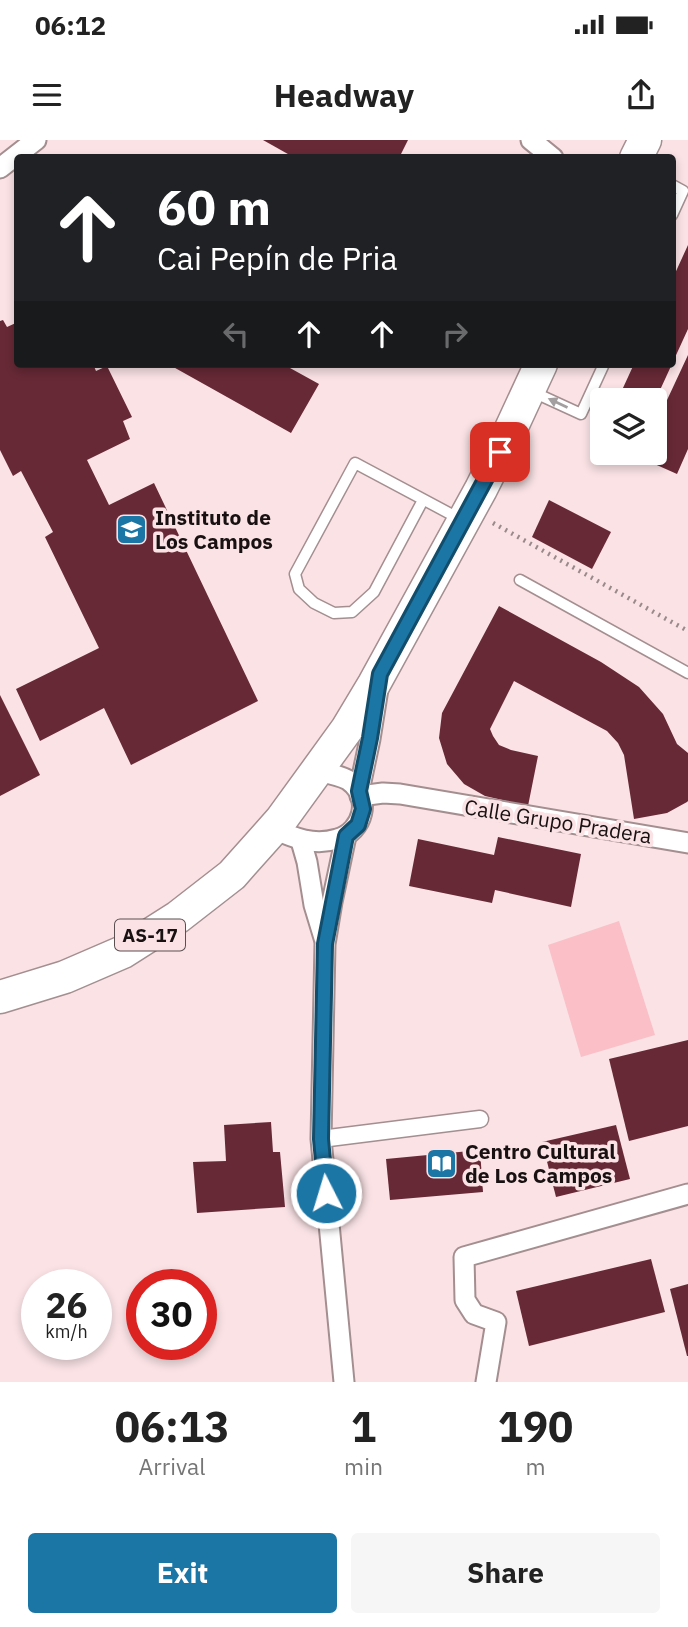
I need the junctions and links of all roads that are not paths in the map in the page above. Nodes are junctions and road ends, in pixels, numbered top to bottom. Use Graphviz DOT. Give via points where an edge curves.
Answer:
graph roads {
  1 [pos="36,140"];
  2 [pos="531,140"];
  3 [pos="18,154"];
  4 [pos="548,154"];
  5 [pos="14,157"];
  6 [pos="0,168"];
  7 [pos="676,187"];
  8 [pos="676,206"];
  9 [pos="602,368"];
  10 [pos="535,377"];
  11 [pos="423,500"];
  12 [pos="467,515"];
  13 [pos="520,580"];
  14 [pos="688,673"];
  15 [pos="380,674"];
  16 [pos="317,771"];
  17 [pos="361,799"];
  18 [pos="287,835"];
  19 [pos="346,836"];
  20 [pos="688,843"];
  21 [pos="325,944"];
  22 [pos="0,997"];
  23 [pos="480,1119"];
  24 [pos="321,1139"];
  25 [pos="688,1194"];
  26 [pos="344,1382"];
  27 [pos="486,1382"];
  1 -- 3 [label="street"];
  2 -- 4 [label="street"];
  5 -- 6 [label="street"];
  7 -- 8 [label="lane" via="683,191"];
  9 -- 10 [label="lane, one-way" via="581,414"];
  10 -- 12 [label="main road, AS-17"];
  11 -- 11 [label="lane" via="355,463 295,574 299,589 334,613 352,612 374,592"];
  11 -- 12 [label="lane"];
  12 -- 15 [label="main road, AS-17"];
  13 -- 14 [label="lane"];
  15 -- 16 [label="main road, AS-17"];
  15 -- 17 [label="street"];
  16 -- 17 [label="street" via="348,780"];
  16 -- 18 [label="main road, AS-17"];
  17 -- 19 [label="street" via="358,825"];
  17 -- 20 [label="street, Calle Grupo Pradera" via="428,800"];
  18 -- 19 [label="street" via="328,841"];
  18 -- 21 [label="street" via="307,862"];
  18 -- 22 [label="main road, AS-17" via="123,952 65,977"];
  19 -- 21 [label="street"];
  21 -- 24 [label="street"];
  23 -- 24 [label="street"];
  24 -- 26 [label="street"];
  25 -- 27 [label="street" via="464,1257 465,1300 474,1314 496,1322"];
}
